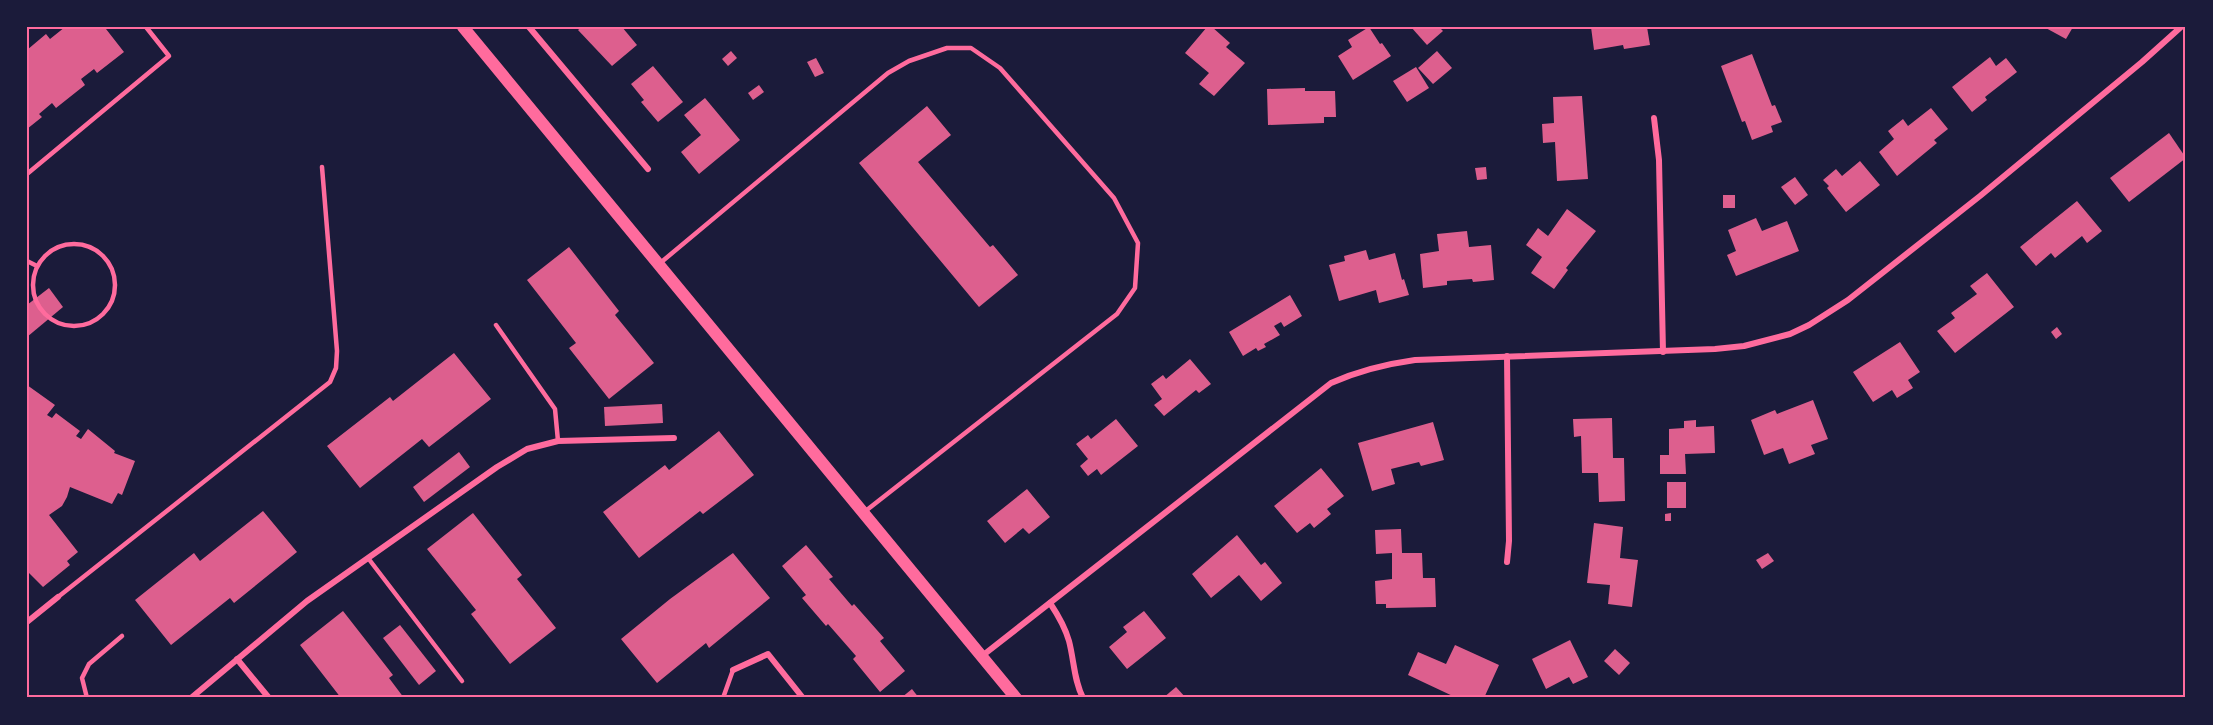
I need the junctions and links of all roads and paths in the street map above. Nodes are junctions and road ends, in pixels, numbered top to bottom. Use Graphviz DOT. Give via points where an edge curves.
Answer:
graph roads {
  1 [pos="146,27"];
  2 [pos="463,27"];
  3 [pos="529,27"];
  4 [pos="2181,27"];
  5 [pos="1654,118"];
  6 [pos="322,167"];
  7 [pos="648,169"];
  8 [pos="27,174"];
  9 [pos="27,261"];
  10 [pos="659,264"];
  11 [pos="37,267"];
  12 [pos="496,325"];
  13 [pos="1663,352"];
  14 [pos="1507,356"];
  15 [pos="674,438"];
  16 [pos="558,441"];
  17 [pos="863,513"];
  18 [pos="368,558"];
  19 [pos="1507,562"];
  20 [pos="58,597"];
  21 [pos="1050,603"];
  22 [pos="27,622"];
  23 [pos="122,636"];
  24 [pos="982,656"];
  25 [pos="237,659"];
  26 [pos="733,670"];
  27 [pos="462,681"];
  28 [pos="87,698"];
  29 [pos="191,698"];
  30 [pos="269,698"];
  31 [pos="723,698"];
  32 [pos="804,698"];
  33 [pos="1016,698"];
  34 [pos="1083,698"];
  1 -- 8 [label="lane" via="169,56"];
  2 -- 10 [label="main road"];
  3 -- 7 [label="street"];
  4 -- 13 [label="street" via="1980,196 1848,300 1809,325 1770,341 1744,346"];
  5 -- 13 [label="street" via="1659,160"];
  6 -- 20 [label="lane" via="337,351 330,382"];
  9 -- 11 [label="lane"];
  10 -- 17 [label="main road"];
  10 -- 17 [label="lane" via="888,73 947,48 971,48 1000,68 1114,198 1137,243 1135,288 1117,314"];
  11 -- 11 [label="lane" via="34,297 50,319 62,325 88,325 109,309 116,284 114,271 96,250 83,244 69,244 50,252"];
  12 -- 16 [label="lane" via="555,409"];
  13 -- 14 [label="street"];
  14 -- 19 [label="street"];
  14 -- 21 [label="street" via="1389,363 1331,383"];
  15 -- 16 [label="street"];
  16 -- 18 [label="street" via="527,450 497,467"];
  17 -- 24 [label="main road"];
  18 -- 25 [label="street" via="307,601"];
  18 -- 27 [label="lane"];
  20 -- 22 [label="street"];
  21 -- 24 [label="street"];
  21 -- 34 [label="street" via="1069,641"];
  23 -- 28 [label="lane" via="89,664 82,678"];
  24 -- 33 [label="main road"];
  25 -- 29 [label="street"];
  25 -- 30 [label="street"];
  26 -- 31 [label="lane"];
  26 -- 32 [label="street" via="768,654"];
}
